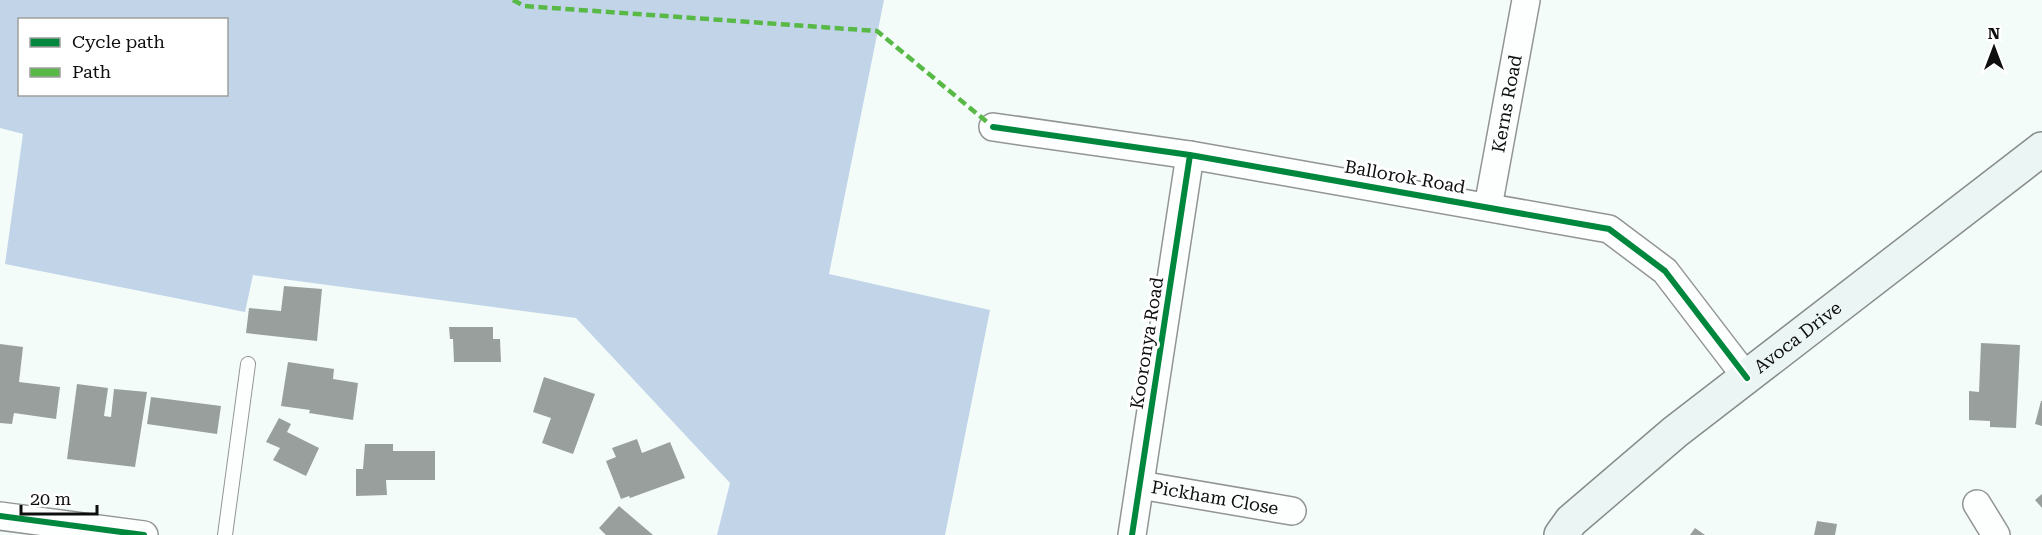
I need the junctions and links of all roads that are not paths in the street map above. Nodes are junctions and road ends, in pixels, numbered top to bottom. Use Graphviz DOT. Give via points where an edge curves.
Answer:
graph roads {
  1 [pos="1526,0"];
  2 [pos="993,127"];
  3 [pos="2042,149"];
  4 [pos="1191,155"];
  5 [pos="1488,207"];
  6 [pos="248,364"];
  7 [pos="1747,378"];
  8 [pos="1140,485"];
  9 [pos="1977,504"];
  10 [pos="1292,511"];
  11 [pos="0,516"];
  12 [pos="144,535"];
  13 [pos="225,535"];
  14 [pos="1132,535"];
  15 [pos="1561,535"];
  16 [pos="1996,535"];
  1 -- 5 [label="street, Kerns Road"];
  2 -- 4 [label="street, Ballorok Road"];
  3 -- 7 [label="main road, Avoca Drive"];
  4 -- 5 [label="street, Ballorok Road"];
  4 -- 8 [label="street, Kooronya Road"];
  5 -- 7 [label="street, Ballorok Road" via="1609,229 1665,271"];
  6 -- 13 [label="lane"];
  7 -- 15 [label="main road, Avoca Drive" via="1676,432 1571,522"];
  8 -- 10 [label="street, Pickham Close"];
  8 -- 14 [label="street, Kooronya Road"];
  9 -- 16 [label="street"];
  11 -- 12 [label="street"];
}
